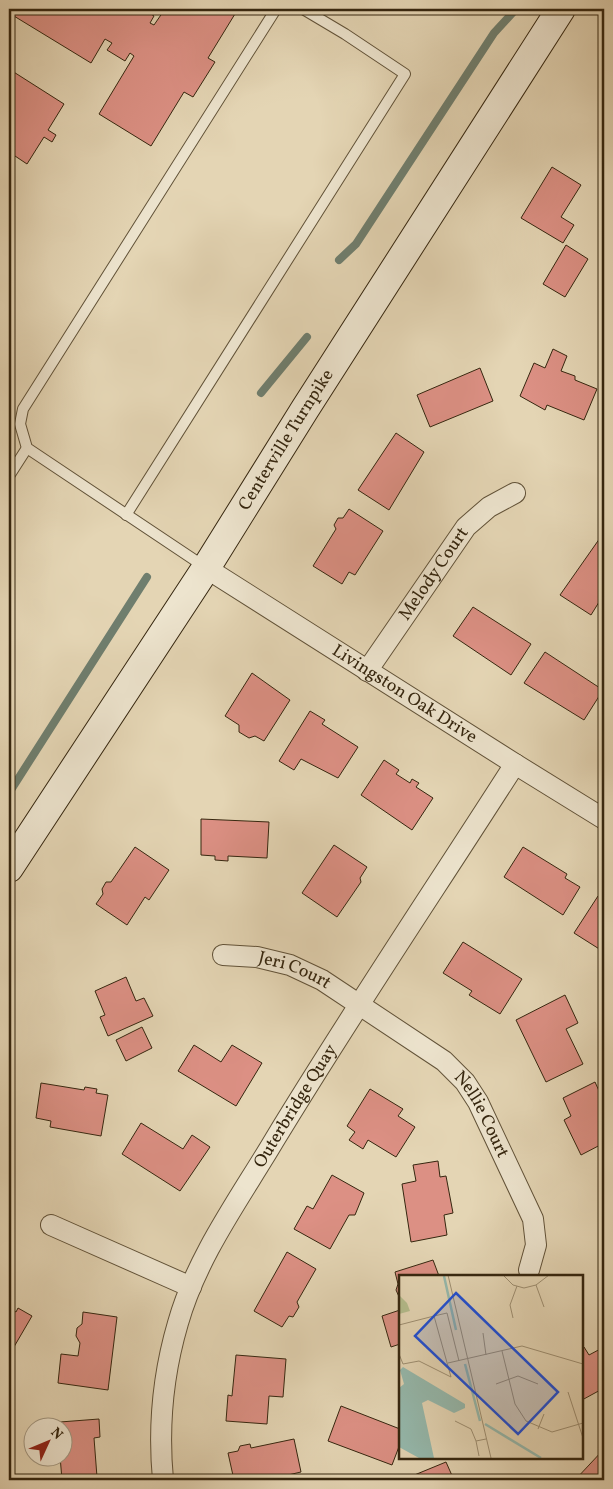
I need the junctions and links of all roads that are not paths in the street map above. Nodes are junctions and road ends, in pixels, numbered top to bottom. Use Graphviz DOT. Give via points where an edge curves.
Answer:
graph roads {
  1 [pos="276,9"];
  2 [pos="303,9"];
  3 [pos="561,9"];
  4 [pos="27,448"];
  5 [pos="9,476"];
  6 [pos="515,493"];
  7 [pos="126,515"];
  8 [pos="206,568"];
  9 [pos="367,671"];
  10 [pos="515,764"];
  11 [pos="604,819"];
  12 [pos="9,868"];
  13 [pos="223,955"];
  14 [pos="360,1004"];
  15 [pos="51,1225"];
  16 [pos="529,1270"];
  17 [pos="191,1287"];
  18 [pos="163,1480"];
  1 -- 4 [label="lane" via="23,409 20,424"];
  2 -- 7 [label="lane" via="405,74"];
  3 -- 8 [label="main road, Centerville Turnpike"];
  4 -- 5 [label="lane"];
  4 -- 7 [label="lane"];
  6 -- 9 [label="street, Melody Court" via="488,507 466,527"];
  7 -- 8 [label="lane"];
  8 -- 9 [label="street, Livingston Oak Drive"];
  8 -- 12 [label="main road, Centerville Turnpike"];
  9 -- 10 [label="street, Livingston Oak Drive"];
  10 -- 11 [label="street, Livingston Oak Drive"];
  10 -- 14 [label="street, Outerbridge Quay"];
  13 -- 14 [label="street, Jeri Court" via="257,957 290,966 322,980"];
  14 -- 16 [label="street, Nellie Court" via="444,1061 465,1082 478,1102 532,1219 536,1245"];
  14 -- 17 [label="street, Outerbridge Quay" via="208,1250"];
  15 -- 17 [label="street"];
  17 -- 18 [label="street, Outerbridge Quay" via="178,1322 167,1369 162,1408"];
}
